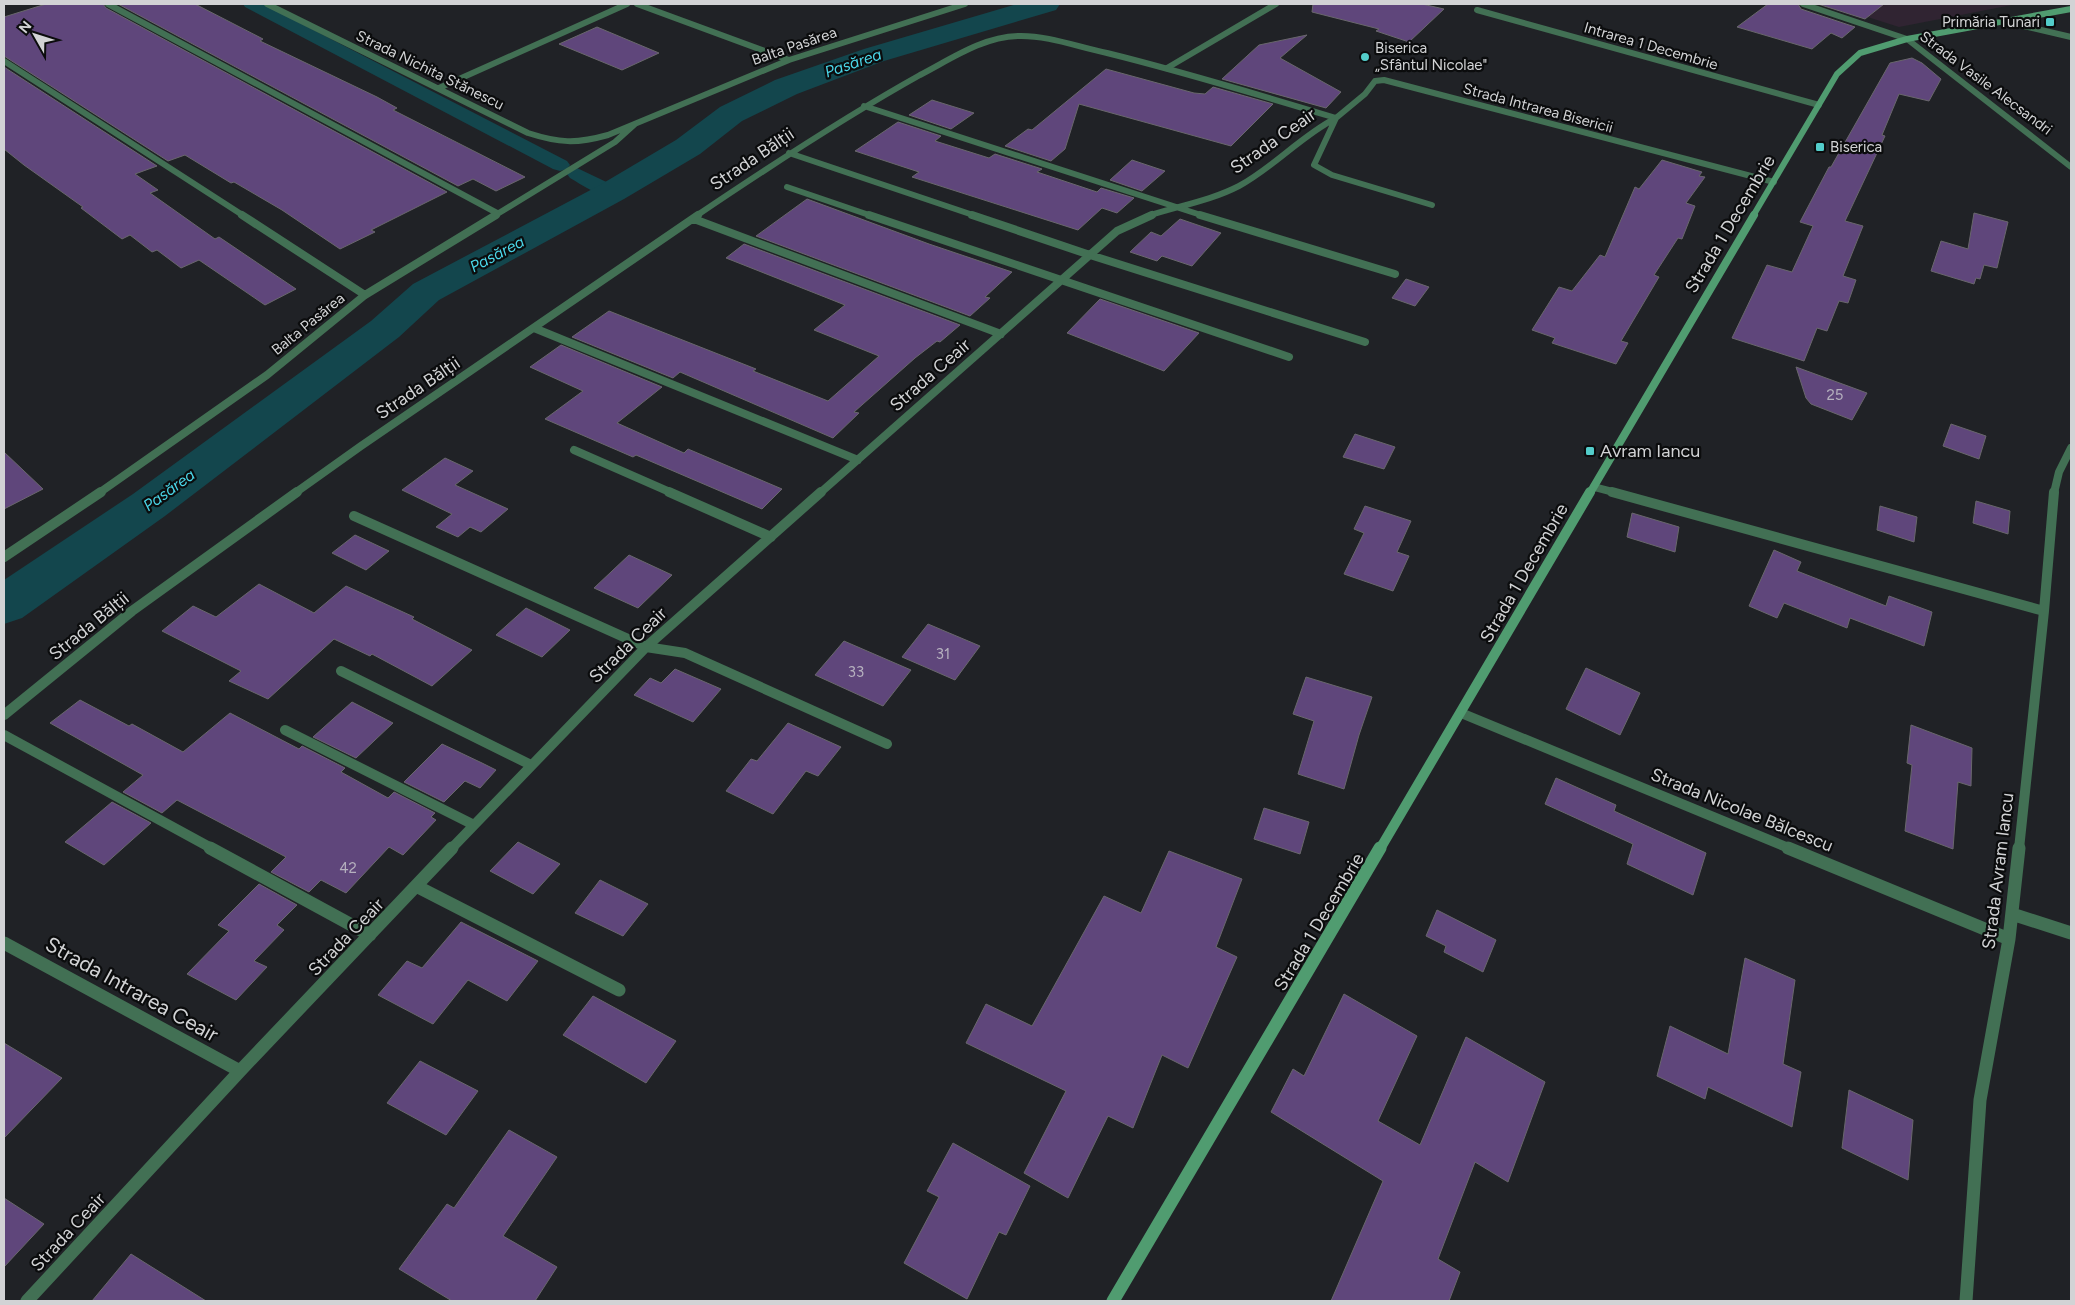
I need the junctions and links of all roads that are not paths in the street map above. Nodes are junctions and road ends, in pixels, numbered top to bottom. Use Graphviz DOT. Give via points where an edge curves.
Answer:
graph roads {
  1 [pos="108,4"];
  2 [pos="267,4"];
  3 [pos="627,4"];
  4 [pos="637,4"];
  5 [pos="965,4"];
  6 [pos="1276,4"];
  7 [pos="1803,4"];
  8 [pos="2071,9"];
  9 [pos="1477,10"];
  10 [pos="2003,21"];
  11 [pos="2071,37"];
  12 [pos="1907,39"];
  13 [pos="789,60"];
  14 [pos="4,61"];
  15 [pos="1167,68"];
  16 [pos="439,88"];
  17 [pos="1819,105"];
  18 [pos="864,106"];
  19 [pos="1336,118"];
  20 [pos="635,124"];
  21 [pos="587,142"];
  22 [pos="2054,152"];
  23 [pos="789,153"];
  24 [pos="2063,153"];
  25 [pos="2071,167"];
  26 [pos="1774,182"];
  27 [pos="787,187"];
  28 [pos="1432,205"];
  29 [pos="1176,208"];
  30 [pos="497,213"];
  31 [pos="694,219"];
  32 [pos="1090,255"];
  33 [pos="1395,274"];
  34 [pos="1060,282"];
  35 [pos="365,295"];
  36 [pos="534,328"];
  37 [pos="1001,334"];
  38 [pos="1365,342"];
  39 [pos="1289,357"];
  40 [pos="2071,448"];
  41 [pos="574,450"];
  42 [pos="858,460"];
  43 [pos="1594,487"];
  44 [pos="354,516"];
  45 [pos="771,537"];
  46 [pos="4,557"];
  47 [pos="2044,611"];
  48 [pos="646,647"];
  49 [pos="341,671"];
  50 [pos="1461,714"];
  51 [pos="4,715"];
  52 [pos="285,730"];
  53 [pos="4,735"];
  54 [pos="887,744"];
  55 [pos="531,765"];
  56 [pos="474,825"];
  57 [pos="416,886"];
  58 [pos="2012,914"];
  59 [pos="2071,933"];
  60 [pos="370,935"];
  61 [pos="2009,939"];
  62 [pos="4,942"];
  63 [pos="619,990"];
  64 [pos="240,1071"];
  65 [pos="27,1301"];
  66 [pos="1114,1301"];
  67 [pos="1966,1301"];
  1 -- 30 [label="street"];
  2 -- 16 [label="street, Strada Nichita Stănescu"];
  3 -- 16 [label="street"];
  4 -- 13 [label="street"];
  5 -- 13 [label="street, Balta Pasărea"];
  6 -- 15 [label="street"];
  7 -- 12 [label="street, Strada Vasile Alecsandri"];
  8 -- 10 [label="main road, Strada 1 Decembrie"];
  9 -- 17 [label="street, Intrarea 1 Decembrie"];
  10 -- 11 [label="street"];
  10 -- 12 [label="main road, Strada 1 Decembrie"];
  12 -- 17 [label="main road, Strada 1 Decembrie" via="1860,54 1847,63"];
  12 -- 22 [label="street, Strada Vasile Alecsandri"];
  13 -- 20 [label="street, Balta Pasărea"];
  14 -- 35 [label="street"];
  15 -- 18 [label="street, Strada Bălții" via="1046,39 1018,36 974,46"];
  15 -- 19 [label="street, Strada Bălții"];
  16 -- 21 [label="street, Strada Nichita Stănescu" via="528,133 549,140"];
  17 -- 26 [label="main road, Strada 1 Decembrie"];
  18 -- 23 [label="street, Strada Bălții"];
  18 -- 29 [label="street"];
  19 -- 26 [label="street, Strada Intrarea Bisericii" via="1365,94 1375,81 1384,80"];
  19 -- 28 [label="street, Strada Intrarea Bisericii" via="1314,165 1332,175"];
  19 -- 29 [label="street, Strada Ceair" via="1234,188"];
  20 -- 21 [label="street, Balta Pasărea"];
  20 -- 30 [label="street, Balta Pasărea" via="615,142"];
  22 -- 24 [label="street"];
  22 -- 25 [label="street, Strada Vasile Alecsandri"];
  23 -- 31 [label="street, Strada Bălții"];
  23 -- 32 [label="street"];
  26 -- 43 [label="main road, Strada 1 Decembrie"];
  27 -- 34 [label="street"];
  29 -- 32 [label="street, Strada Ceair" via="1131,222"];
  29 -- 33 [label="street"];
  30 -- 35 [label="street, Balta Pasărea"];
  31 -- 36 [label="street, Strada Bălții"];
  31 -- 37 [label="street"];
  32 -- 34 [label="street, Strada Ceair"];
  32 -- 38 [label="street"];
  34 -- 37 [label="street, Strada Ceair"];
  34 -- 39 [label="street"];
  35 -- 46 [label="street, Balta Pasărea" via="267,375"];
  36 -- 42 [label="street"];
  36 -- 51 [label="street, Strada Bălții" via="361,446 132,611"];
  37 -- 42 [label="street, Strada Ceair"];
  40 -- 47 [label="street, Strada Avram Iancu" via="2059,472 2053,496"];
  41 -- 45 [label="street"];
  42 -- 45 [label="street, Strada Ceair"];
  43 -- 47 [label="street"];
  43 -- 50 [label="main road, Strada 1 Decembrie"];
  44 -- 48 [label="street"];
  45 -- 48 [label="street, Strada Ceair"];
  47 -- 58 [label="street, Strada Avram Iancu"];
  48 -- 54 [label="street" via="685,653"];
  48 -- 55 [label="street, Strada Ceair"];
  49 -- 55 [label="street"];
  50 -- 61 [label="street, Strada Nicolae Bălcescu"];
  50 -- 66 [label="main road, Strada 1 Decembrie"];
  52 -- 56 [label="street"];
  53 -- 60 [label="street"];
  55 -- 56 [label="street, Strada Ceair"];
  56 -- 57 [label="street, Strada Ceair"];
  57 -- 60 [label="street, Strada Ceair"];
  57 -- 63 [label="street"];
  58 -- 59 [label="street"];
  58 -- 61 [label="street, Strada Avram Iancu"];
  60 -- 64 [label="street, Strada Ceair"];
  61 -- 67 [label="street, Strada Avram Iancu" via="1980,1100"];
  62 -- 64 [label="street, Strada Intrarea Ceair"];
  64 -- 65 [label="street, Strada Ceair"];
}
